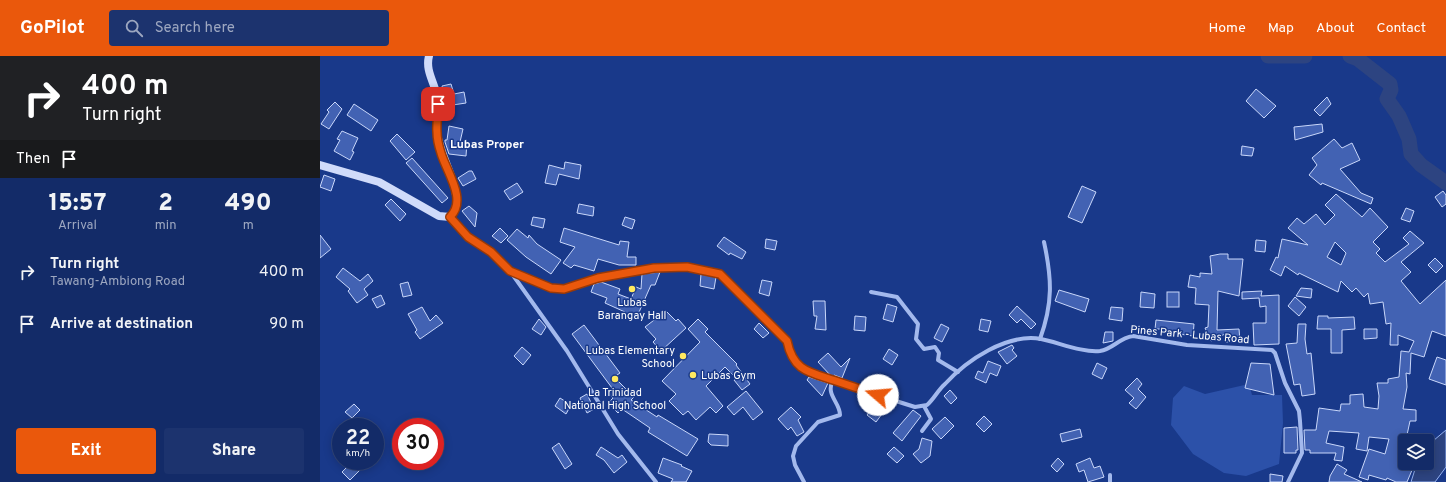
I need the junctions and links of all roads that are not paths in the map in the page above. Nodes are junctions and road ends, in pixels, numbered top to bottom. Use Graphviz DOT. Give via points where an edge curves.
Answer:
graph roads {
  1 [pos="429,56"];
  2 [pos="320,165"];
  3 [pos="450,217"];
  4 [pos="1044,242"];
  5 [pos="510,271"];
  6 [pos="871,292"];
  7 [pos="1040,339"];
  8 [pos="958,372"];
  9 [pos="834,380"];
  10 [pos="924,406"];
  11 [pos="922,431"];
  12 [pos="1110,475"];
  13 [pos="656,482"];
  14 [pos="804,482"];
  15 [pos="1110,482"];
  16 [pos="1288,482"];
  1 -- 3 [label="main road" via="427,67 439,112 436,131 441,153 456,192 457,206 455,213"];
  2 -- 3 [label="main road" via="380,182 439,216"];
  3 -- 5 [label="street" via="468,237 491,252"];
  4 -- 7 [label="street" via="1051,287 1048,316"];
  5 -- 9 [label="street" via="551,288 564,289 598,278 654,268 687,267 720,274 787,341 789,352 800,366 810,374"];
  5 -- 13 [label="street" via="567,351 618,434"];
  6 -- 8 [label="street" via="897,297 918,324 916,339 924,348 935,347 939,353 938,360"];
  7 -- 8 [label="street, Pines Park - Lubas Road" via="1020,338 1001,344"];
  7 -- 16 [label="street, Pines Park - Lubas Road" via="1100,351 1133,336 1187,345 1272,350 1300,421 1302,453"];
  8 -- 10 [label="street, Pines Park - Lubas Road" via="945,383 932,401"];
  9 -- 10 [label="street" via="915,407"];
  9 -- 14 [label="street" via="830,389 831,396 840,415 818,422 794,451 795,465"];
  10 -- 11 [label="street" via="931,419"];
  12 -- 15 [label="street"];
}
